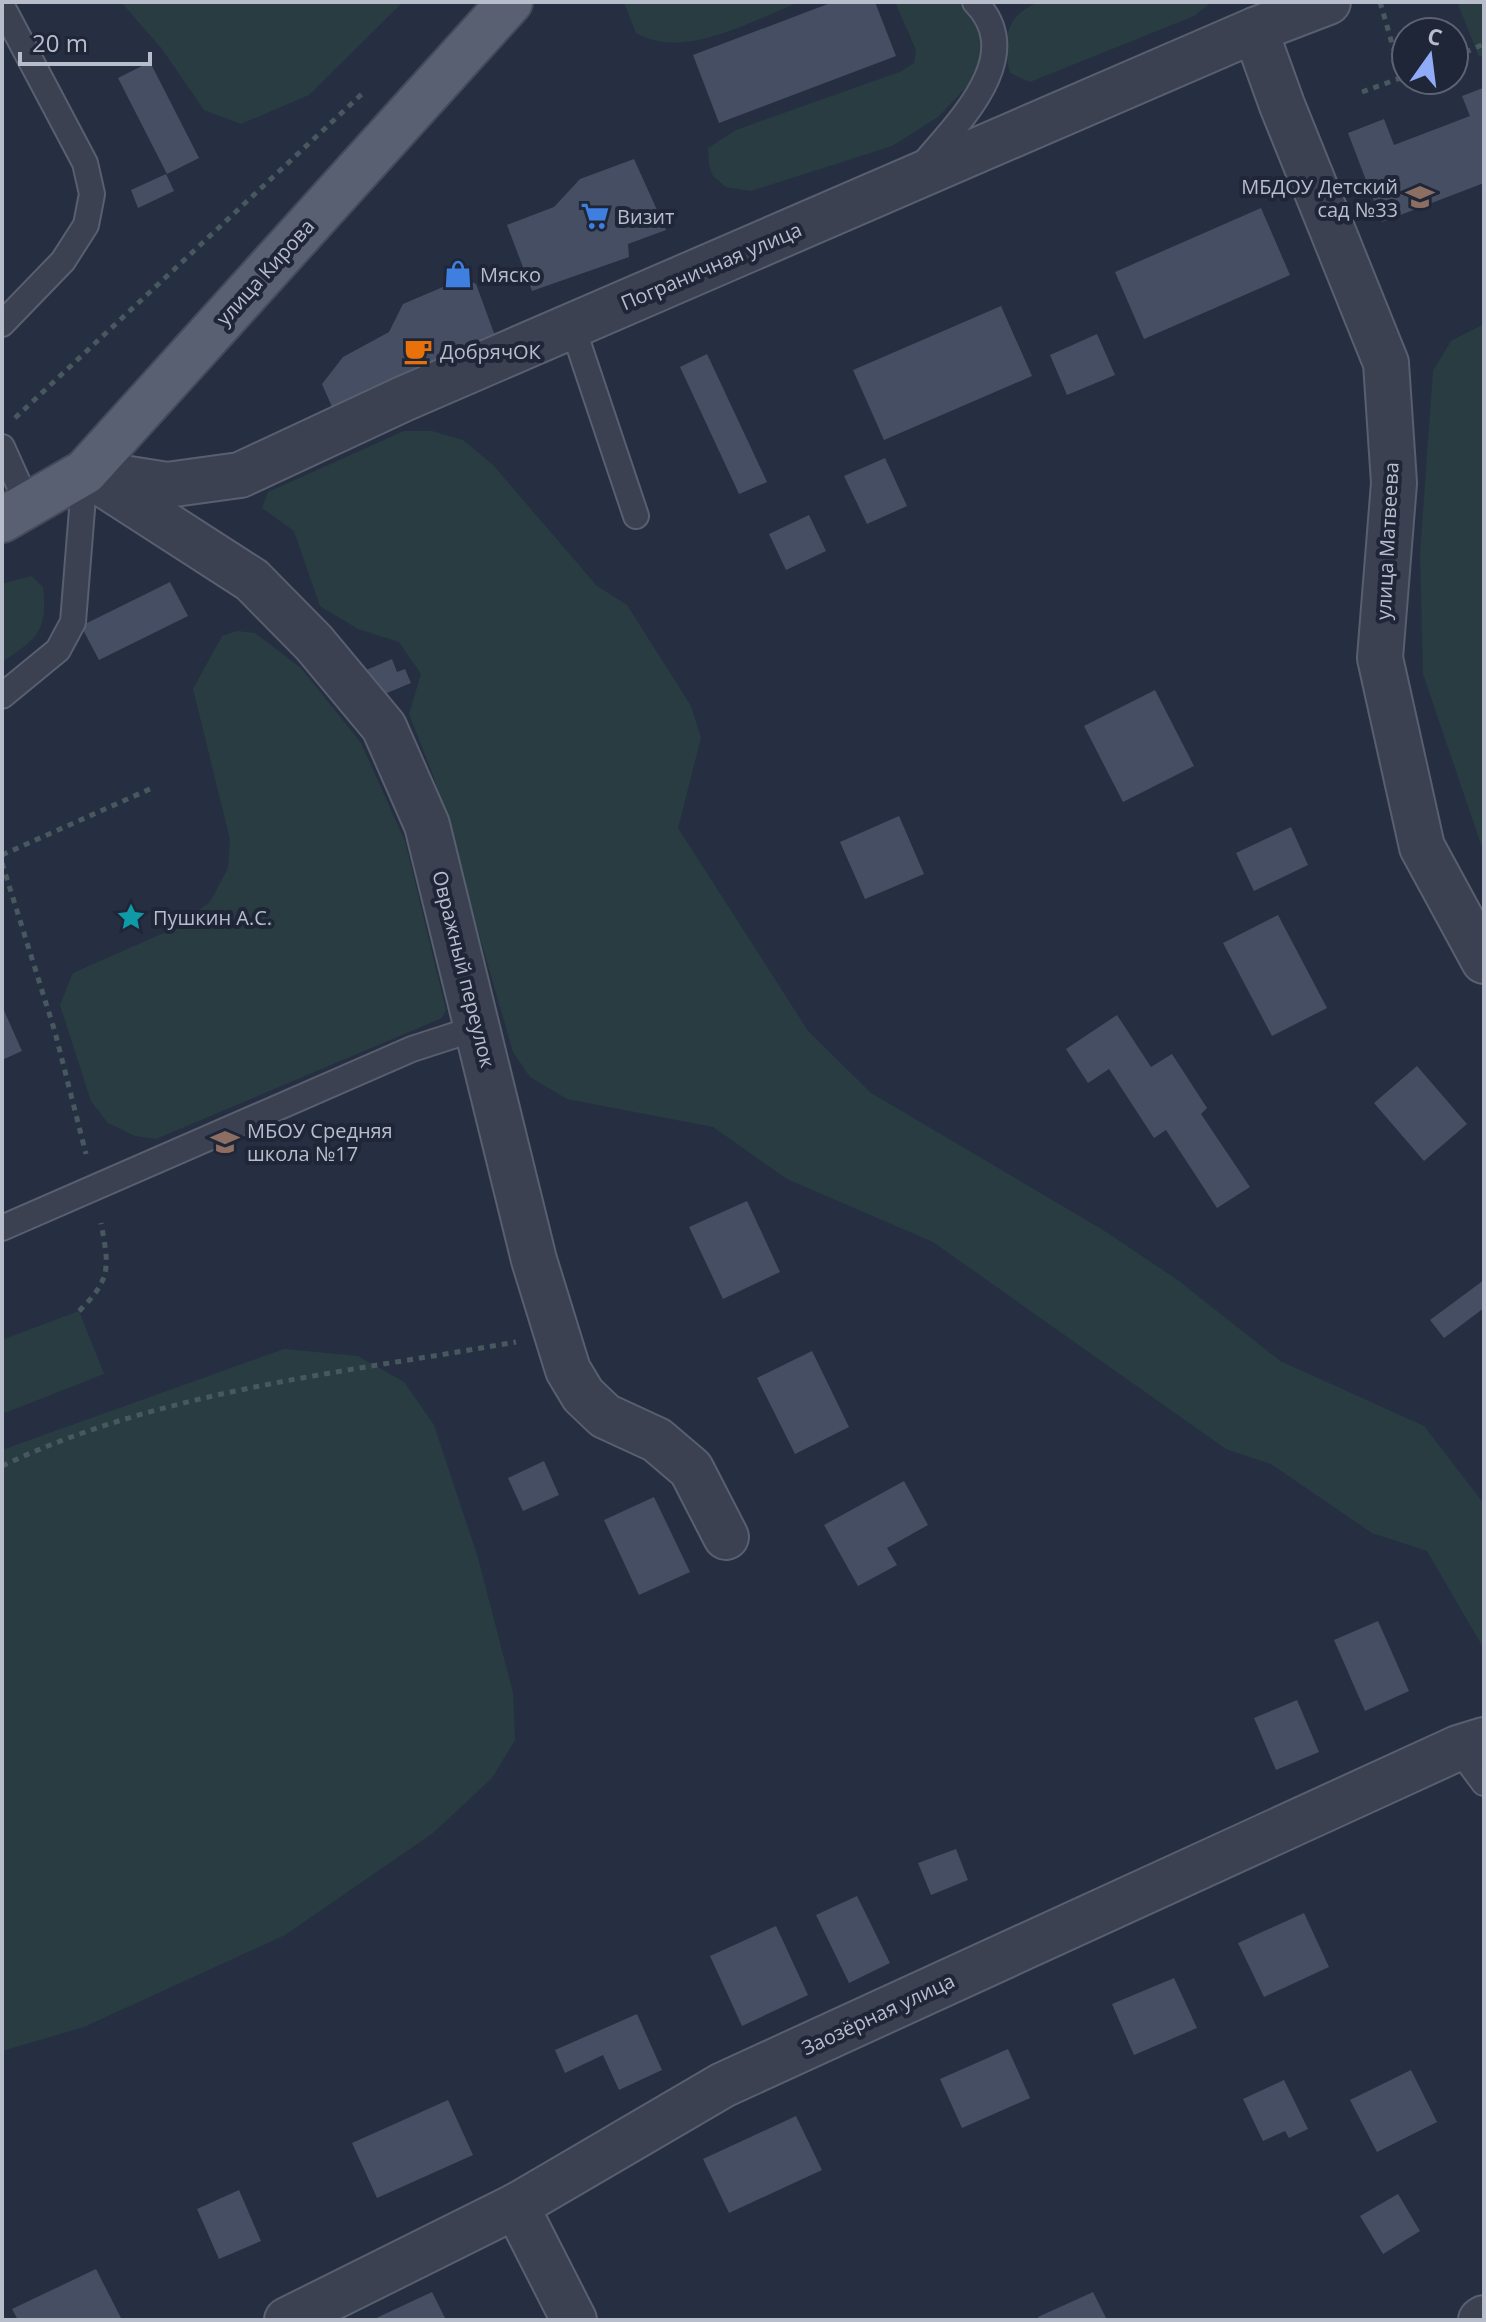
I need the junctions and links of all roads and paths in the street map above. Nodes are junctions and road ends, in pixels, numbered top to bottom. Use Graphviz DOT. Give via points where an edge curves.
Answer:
graph roads {
  1 [pos="510,2"];
  2 [pos="975,2"];
  3 [pos="1380,2"];
  4 [pos="2,6"];
  5 [pos="1289,12"];
  6 [pos="1390,33"];
  7 [pos="1390,82"];
  8 [pos="372,84"];
  9 [pos="1362,92"];
  10 [pos="909,182"];
  11 [pos="2,324"];
  12 [pos="572,325"];
  13 [pos="14,419"];
  14 [pos="2,447"];
  15 [pos="85,472"];
  16 [pos="15,513"];
  17 [pos="636,516"];
  18 [pos="2,696"];
  19 [pos="150,789"];
  20 [pos="2,855"];
  21 [pos="2,863"];
  22 [pos="1484,961"];
  23 [pos="477,1028"];
  24 [pos="95,1190"];
  25 [pos="2,1228"];
  26 [pos="79,1311"];
  27 [pos="555,1335"];
  28 [pos="2,1466"];
  29 [pos="726,1537"];
  30 [pos="1471,1744"];
  31 [pos="1484,1783"];
  32 [pos="516,2206"];
  33 [pos="287,2320"];
  34 [pos="574,2320"];
  1 -- 15 [label="main road, улица Кирова"];
  2 -- 10 [label="lane" via="996,37 992,66 963,117"];
  3 -- 6 [label="path"];
  4 -- 11 [label="lane" via="85,163 92,194 86,225 63,261"];
  5 -- 10 [label="street, Пограничная улица"];
  5 -- 22 [label="street, улица Матвеева" via="1282,105 1386,363 1394,483 1380,658 1422,847"];
  7 -- 9 [label="path"];
  8 -- 13 [label="path"];
  10 -- 12 [label="street, Пограничная улица"];
  12 -- 15 [label="street, Пограничная улица" via="240,475 167,485"];
  12 -- 17 [label="lane"];
  14 -- 16 [label="lane"];
  15 -- 16 [label="main road, улица Кирова"];
  15 -- 18 [label="lane" via="73,622 58,650"];
  15 -- 23 [label="street, Овражный переулок" via="252,580 314,643 384,727 427,825"];
  19 -- 20 [label="path"];
  21 -- 24 [label="path" via="55,1032"];
  23 -- 24 [label="lane" via="412,1049"];
  23 -- 27 [label="street, Овражный переулок"];
  24 -- 25 [label="lane"];
  24 -- 26 [label="path" via="107,1272 101,1290"];
  27 -- 28 [label="path" via="256,1384 57,1440"];
  27 -- 29 [label="street, Овражный переулок" via="583,1395 605,1416 657,1440 691,1469"];
  30 -- 31 [label="lane"];
  30 -- 32 [label="street, Заозёрная улица" via="723,2085"];
  32 -- 33 [label="street, Заозёрная улица"];
  32 -- 34 [label="street"];
}
